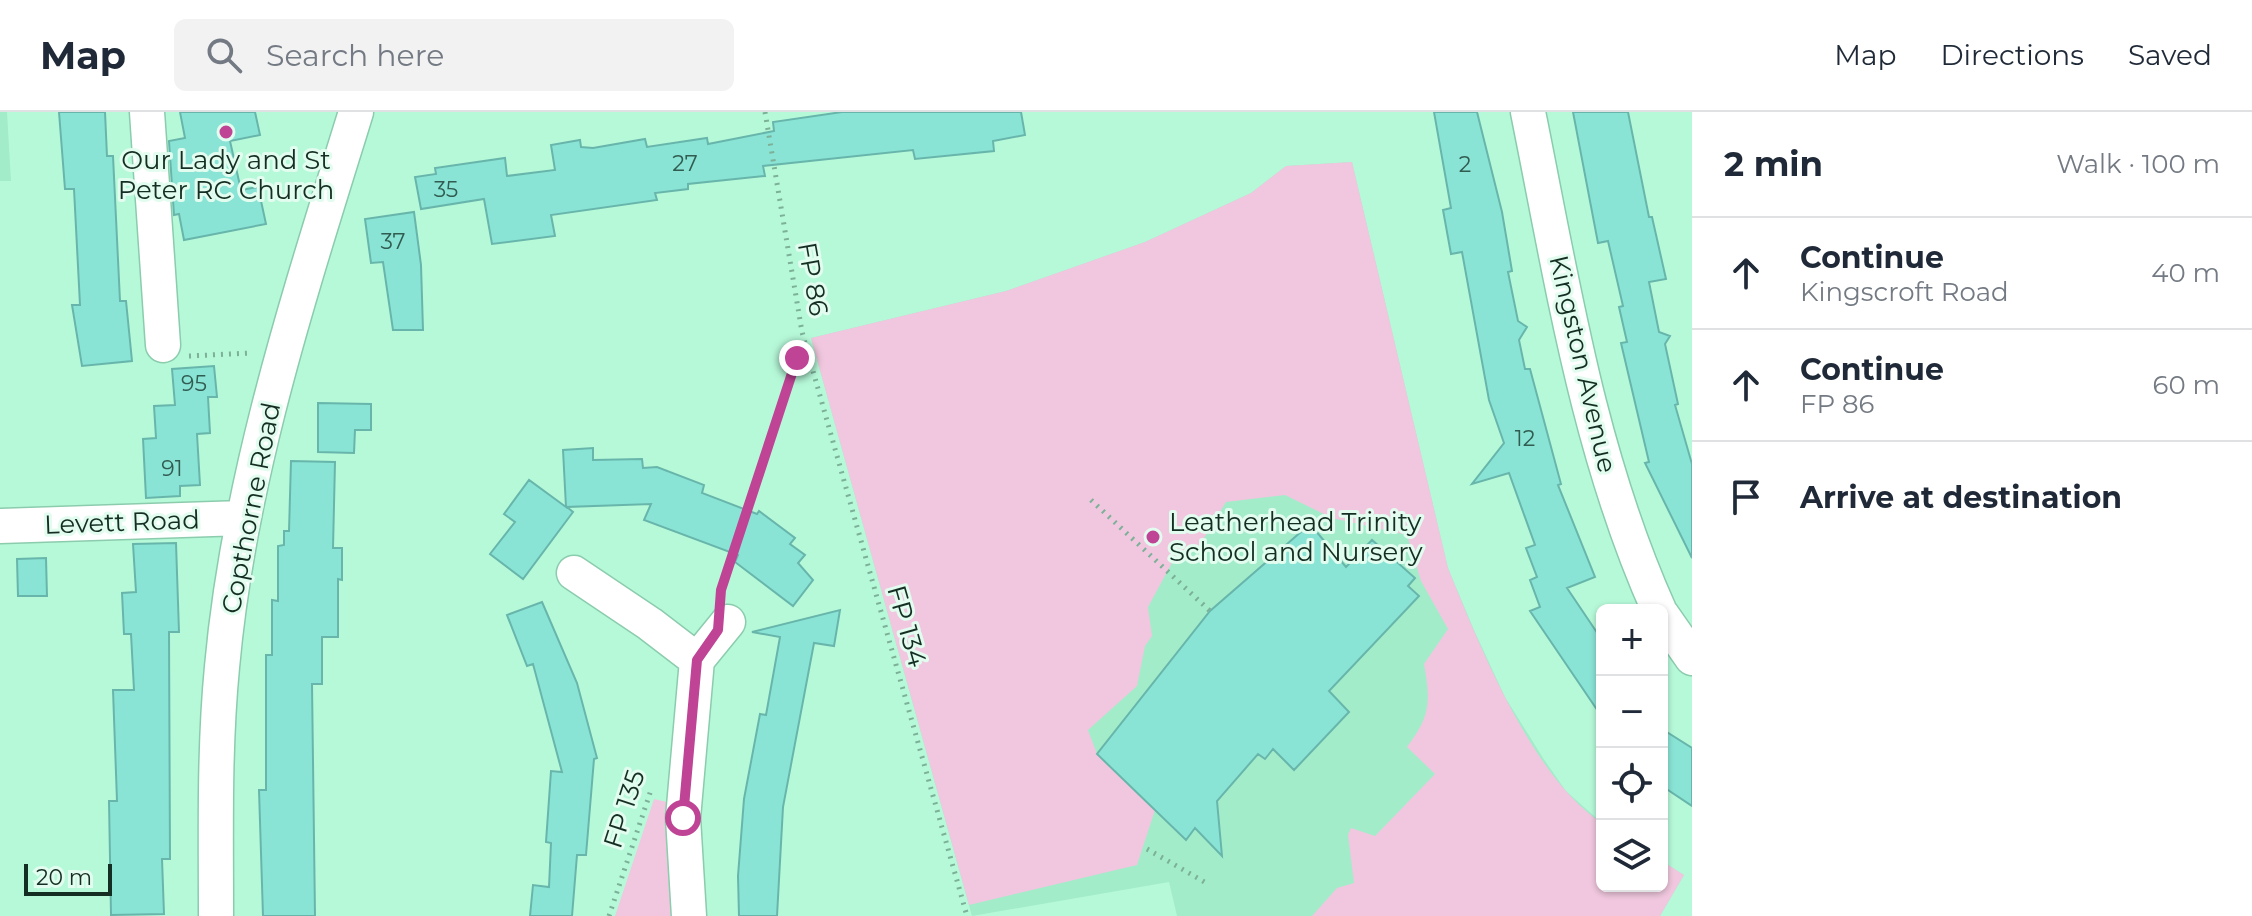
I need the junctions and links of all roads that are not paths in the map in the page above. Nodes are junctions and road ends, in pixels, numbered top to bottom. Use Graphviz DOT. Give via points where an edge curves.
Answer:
graph roads {
  1 [pos="147,112"];
  2 [pos="356,112"];
  3 [pos="1528,112"];
  4 [pos="163,345"];
  5 [pos="243,518"];
  6 [pos="0,526"];
  7 [pos="574,573"];
  8 [pos="1656,604"];
  9 [pos="1668,624"];
  10 [pos="723,626"];
  11 [pos="1692,658"];
  12 [pos="697,660"];
  13 [pos="216,916"];
  14 [pos="689,916"];
  1 -- 4 [label="street"];
  2 -- 5 [label="street, Copthorne Road" via="282,358"];
  3 -- 8 [label="street, Kingston Avenue" via="1606,469"];
  5 -- 6 [label="street, Levett Road"];
  5 -- 13 [label="street, Copthorne Road" via="222,666 215,789"];
  7 -- 12 [label="street"];
  9 -- 11 [label="street"];
  10 -- 12 [label="street"];
  12 -- 14 [label="street" via="683,818"];
}
